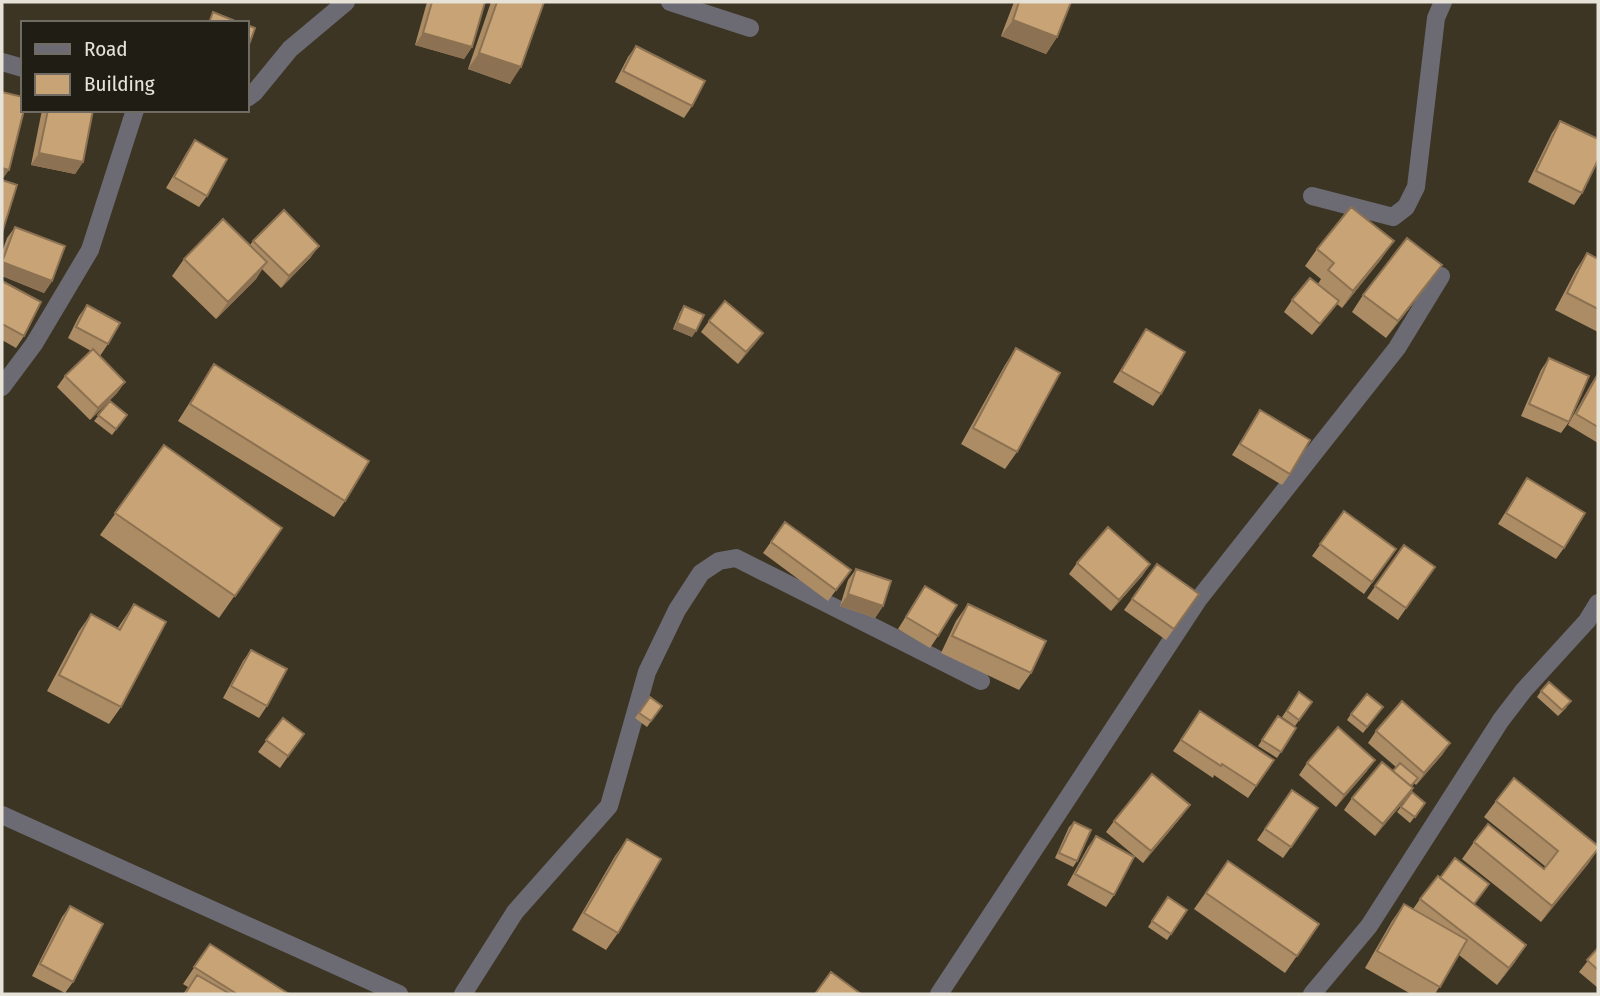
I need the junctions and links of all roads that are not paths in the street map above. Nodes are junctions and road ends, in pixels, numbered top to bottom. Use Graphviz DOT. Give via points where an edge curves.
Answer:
graph roads {
  1 [pos="346,2"];
  2 [pos="670,2"];
  3 [pos="1443,2"];
  4 [pos="750,28"];
  5 [pos="2,62"];
  6 [pos="21,67"];
  7 [pos="248,97"];
  8 [pos="134,112"];
  9 [pos="1312,196"];
  10 [pos="1441,276"];
  11 [pos="2,387"];
  12 [pos="1598,603"];
  13 [pos="981,681"];
  14 [pos="2,815"];
  15 [pos="387,992"];
  16 [pos="463,994"];
  17 [pos="939,994"];
  18 [pos="1312,994"];
  1 -- 7 [label="street" via="290,49"];
  2 -- 4 [label="street"];
  3 -- 9 [label="street" via="1436,18 1416,187 1406,207 1393,216"];
  5 -- 6 [label="street"];
  8 -- 11 [label="street" via="90,250 34,344"];
  10 -- 17 [label="street" via="1397,348 1198,600"];
  12 -- 18 [label="street" via="1501,720 1369,926"];
  13 -- 16 [label="street" via="736,558 719,561 701,573 647,672 609,806 514,912"];
  14 -- 15 [label="street"];
}
